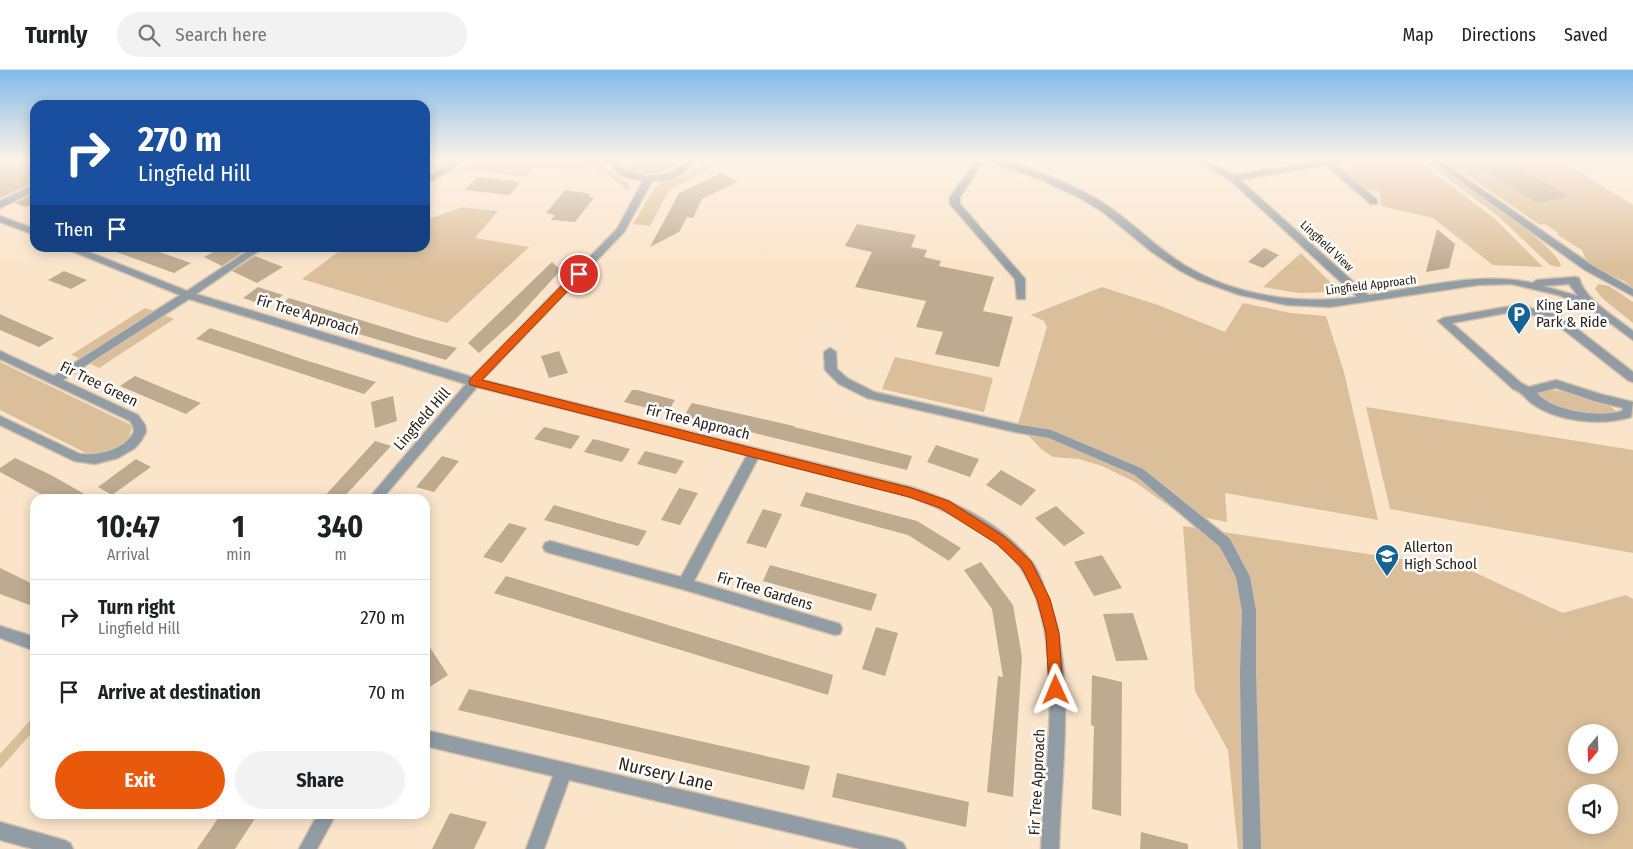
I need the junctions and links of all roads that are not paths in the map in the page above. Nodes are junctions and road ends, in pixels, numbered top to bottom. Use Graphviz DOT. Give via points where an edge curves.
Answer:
graph roads {
  1 [pos="19,195"];
  2 [pos="640,195"];
  3 [pos="956,195"];
  4 [pos="1081,195"];
  5 [pos="1253,195"];
  6 [pos="1366,195"];
  7 [pos="1486,195"];
  8 [pos="1374,202"];
  9 [pos="0,205"];
  10 [pos="0,219"];
  11 [pos="30,230"];
  12 [pos="1566,251"];
  13 [pos="82,252"];
  14 [pos="252,252"];
  15 [pos="1577,279"];
  16 [pos="1611,280"];
  17 [pos="1562,281"];
  18 [pos="1522,283"];
  19 [pos="1633,293"];
  20 [pos="188,295"];
  21 [pos="1021,297"];
  22 [pos="1581,299"];
  23 [pos="1367,300"];
  24 [pos="1595,306"];
  25 [pos="1633,336"];
  26 [pos="830,352"];
  27 [pos="0,355"];
  28 [pos="1633,378"];
  29 [pos="55,380"];
  30 [pos="474,382"];
  31 [pos="1528,391"];
  32 [pos="1632,406"];
  33 [pos="0,420"];
  34 [pos="754,453"];
  35 [pos="378,494"];
  36 [pos="550,547"];
  37 [pos="685,584"];
  38 [pos="835,629"];
  39 [pos="0,632"];
  40 [pos="30,642"];
  41 [pos="430,739"];
  42 [pos="564,770"];
  43 [pos="324,819"];
  44 [pos="0,831"];
  45 [pos="64,849"];
  46 [pos="308,849"];
  47 [pos="535,849"];
  48 [pos="897,849"];
  49 [pos="1050,849"];
  50 [pos="1252,849"];
  1 -- 9 [label="street"];
  2 -- 30 [label="street, Lingfield Hill" via="621,230"];
  3 -- 21 [label="street" via="955,204 1020,279"];
  4 -- 23 [label="street, Lingfield Approach" via="1125,223 1164,256 1206,279 1248,294 1308,304"];
  5 -- 23 [label="street, Lingfield View"];
  6 -- 8 [label="street"];
  7 -- 12 [label="street"];
  10 -- 11 [label="street"];
  12 -- 15 [label="street"];
  12 -- 16 [label="street"];
  13 -- 20 [label="street, Fir Tree Approach"];
  14 -- 20 [label="street"];
  15 -- 16 [label="street, Lingfield Approach" via="1595,276"];
  15 -- 17 [label="street, Lingfield Approach"];
  15 -- 24 [label="street" via="1574,283 1577,288"];
  16 -- 19 [label="street"];
  17 -- 18 [label="street, Lingfield Approach"];
  17 -- 22 [label="street"];
  18 -- 22 [label="street, Lingfield Approach"];
  18 -- 23 [label="street, Lingfield Approach" via="1478,282"];
  20 -- 29 [label="street"];
  20 -- 30 [label="street, Fir Tree Approach"];
  22 -- 24 [label="street, Lingfield Approach"];
  24 -- 25 [label="street"];
  26 -- 50 [label="street" via="831,370 843,381 871,395 1051,434 1139,472 1225,544 1243,577 1249,611"];
  27 -- 29 [label="street, Fir Tree Green"];
  28 -- 31 [label="street" via="1555,317 1517,308 1443,321 1517,386"];
  29 -- 33 [label="street, Fir Tree Green" via="134,418 141,428 138,435 117,453 87,460"];
  30 -- 34 [label="street, Fir Tree Approach"];
  30 -- 35 [label="street, Lingfield Hill"];
  31 -- 32 [label="street" via="1556,384"];
  31 -- 32 [label="street" via="1536,401 1581,416 1616,418 1627,414"];
  34 -- 37 [label="street"];
  34 -- 49 [label="street, Fir Tree Approach" via="911,492 944,504 1001,541 1026,565 1043,599 1053,633 1056,660"];
  36 -- 37 [label="street, Fir Tree Gardens"];
  37 -- 38 [label="street, Fir Tree Gardens"];
  39 -- 40 [label="street"];
  41 -- 42 [label="street, Nursery Lane"];
  42 -- 47 [label="street"];
  42 -- 48 [label="street, Nursery Lane"];
  43 -- 46 [label="street"];
  44 -- 45 [label="street"];
}
